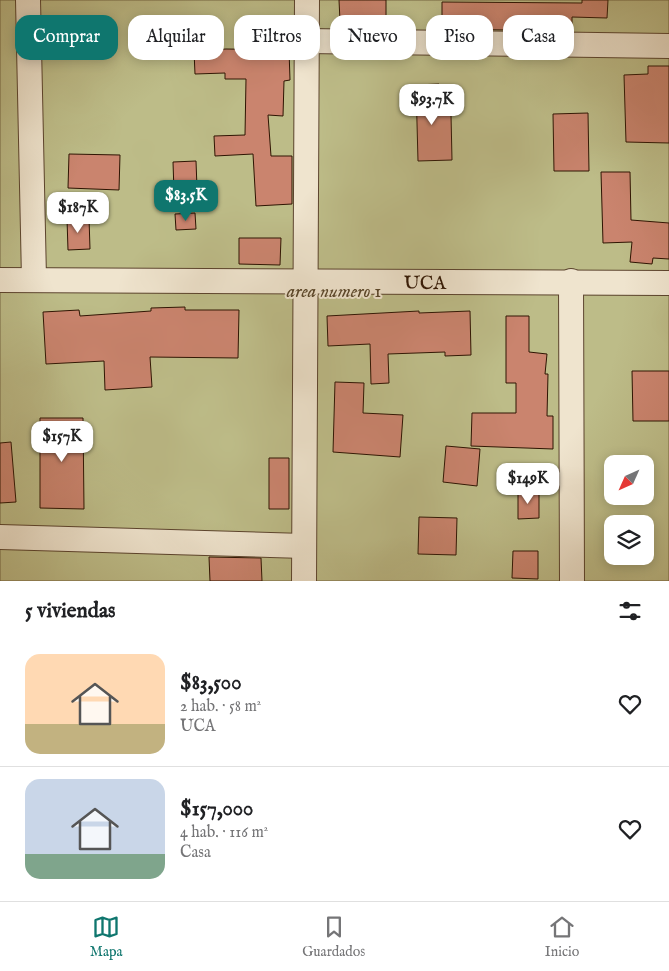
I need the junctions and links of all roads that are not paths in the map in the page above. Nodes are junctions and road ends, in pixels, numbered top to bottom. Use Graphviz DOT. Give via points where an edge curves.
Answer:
graph roads {
  1 [pos="28,0"];
  2 [pos="307,0"];
  3 [pos="307,15"];
  4 [pos="320,41"];
  5 [pos="669,46"];
  6 [pos="307,60"];
  7 [pos="34,278"];
  8 [pos="0,280"];
  9 [pos="305,280"];
  10 [pos="571,281"];
  11 [pos="669,283"];
  12 [pos="0,537"];
  13 [pos="304,546"];
  14 [pos="304,581"];
  15 [pos="572,581"];
  1 -- 7 [label="street"];
  2 -- 3 [label="street"];
  4 -- 5 [label="street"];
  6 -- 9 [label="street"];
  7 -- 8 [label="street, UCA"];
  7 -- 9 [label="street, UCA"];
  9 -- 10 [label="street, UCA"];
  9 -- 13 [label="street"];
  10 -- 11 [label="street, UCA"];
  10 -- 15 [label="street"];
  12 -- 13 [label="street"];
  13 -- 14 [label="street"];
}
